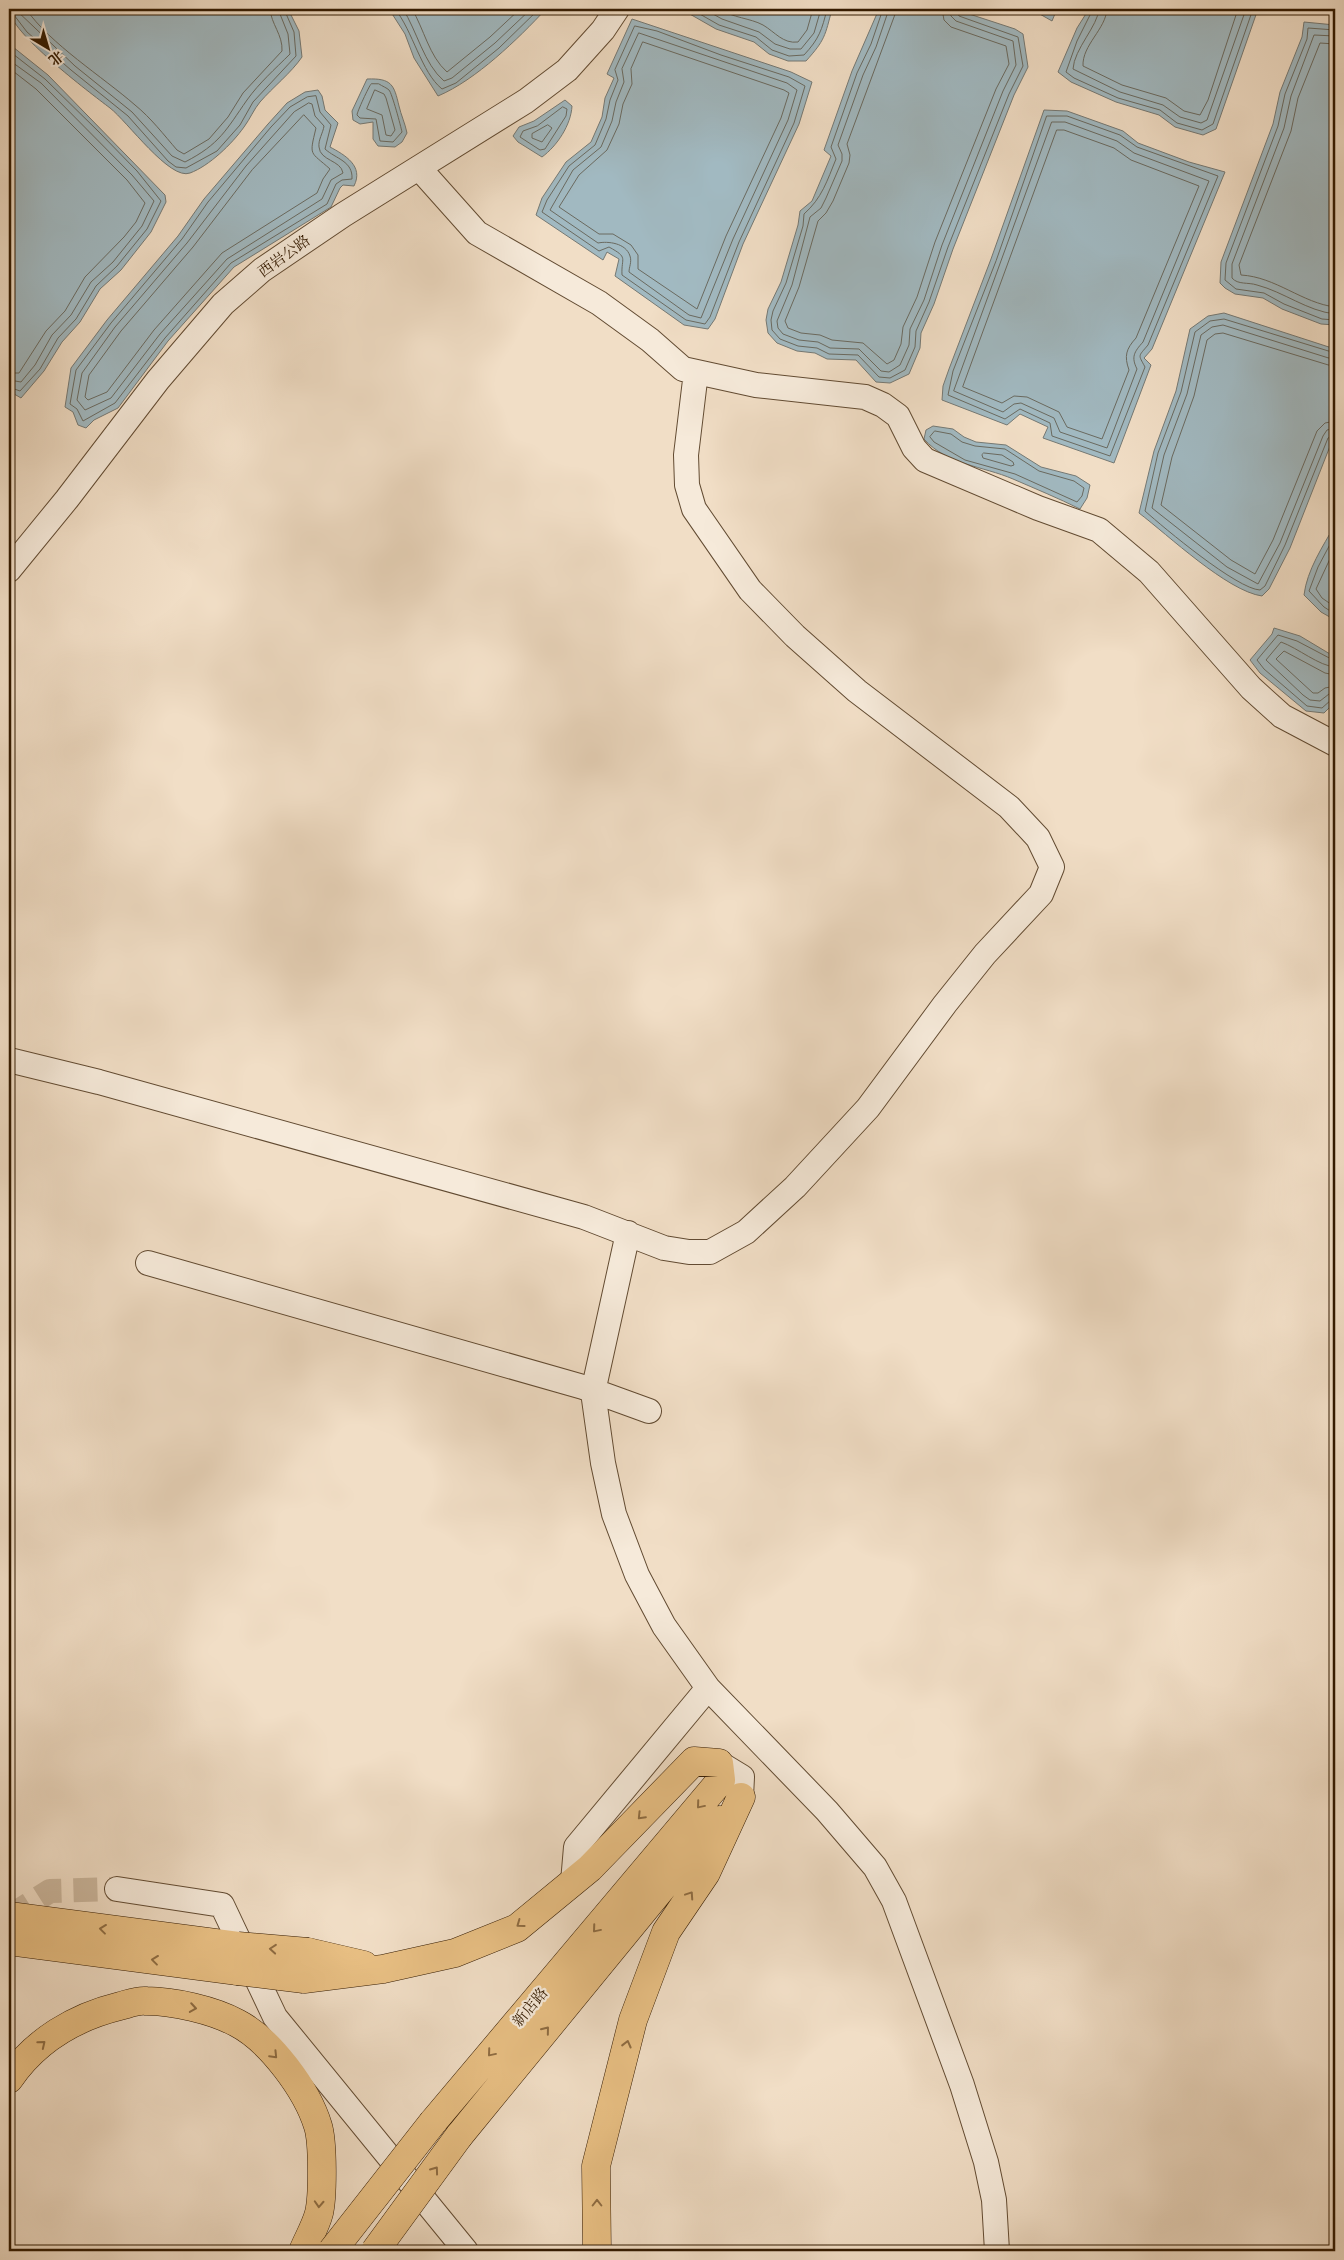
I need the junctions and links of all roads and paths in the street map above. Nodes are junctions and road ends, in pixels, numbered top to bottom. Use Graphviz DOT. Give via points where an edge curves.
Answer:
graph roads {
  1 [pos="617,9"];
  2 [pos="419,168"];
  3 [pos="696,372"];
  4 [pos="9,570"];
  5 [pos="1335,744"];
  6 [pos="9,1060"];
  7 [pos="628,1233"];
  8 [pos="148,1263"];
  9 [pos="593,1392"];
  10 [pos="649,1411"];
  11 [pos="708,1688"];
  12 [pos="719,1763"];
  13 [pos="741,1797"];
  14 [pos="573,1882"];
  15 [pos="117,1889"];
  16 [pos="9,1916"];
  17 [pos="13,1942"];
  18 [pos="238,1959"];
  19 [pos="383,1969"];
  20 [pos="9,2079"];
  21 [pos="304,2251"];
  22 [pos="332,2251"];
  23 [pos="375,2251"];
  24 [pos="466,2251"];
  25 [pos="597,2251"];
  26 [pos="997,2251"];
  1 -- 2 [label="street, 西岩公路" via="567,70 526,101"];
  2 -- 3 [label="street" via="477,233 599,304 650,340 683,369"];
  2 -- 4 [label="street, 西岩公路" via="262,270 223,304 158,380"];
  3 -- 5 [label="street" via="756,385 865,397 898,416 914,448 925,460 1099,530 1149,572 1251,688 1282,716"];
  3 -- 7 [label="street" via="686,455 686,485 694,509 750,590 794,636 857,692 1009,807 1038,838 1052,867 1041,894 974,968 868,1108 795,1186 746,1232 710,1252 664,1248"];
  6 -- 7 [label="street" via="108,1084 507,1195"];
  7 -- 9 [label="street"];
  8 -- 9 [label="street"];
  9 -- 10 [label="street"];
  9 -- 11 [label="street" via="614,1514 637,1575 664,1626"];
  11 -- 14 [label="street" via="576,1847"];
  11 -- 26 [label="street" via="827,1812 875,1867 894,1901 962,2084 986,2162 994,2200"];
  12 -- 13 [label="street" via="742,1777"];
  12 -- 14 [label="main road, one-way" via="694,1761"];
  12 -- 22 [label="main road, 新店路, one-way, bridge" via="721,1780 433,2122"];
  23 -- 13 [label="main road, 新店路, one-way, bridge" via="459,2136 680,1866"];
  25 -- 13 [label="main road, one-way" via="596,2166 632,2020 666,1932 706,1873"];
  14 -- 19 [label="main road, one-way" via="516,1928 455,1953"];
  15 -- 24 [label="street" via="222,1905 275,2017"];
  18 -- 16 [label="main road, one-way"];
  18 -- 17 [label="main road, one-way"];
  19 -- 18 [label="main road, one-way, bridge" via="308,1952"];
  18 -- 19 [label="main road, bridge" via="304,1979"];
  20 -- 21 [label="main road, one-way" via="22,2060 58,2031 108,2009 145,2000 202,2009 238,2023 287,2068 318,2126 321,2169 319,2213"];
}
